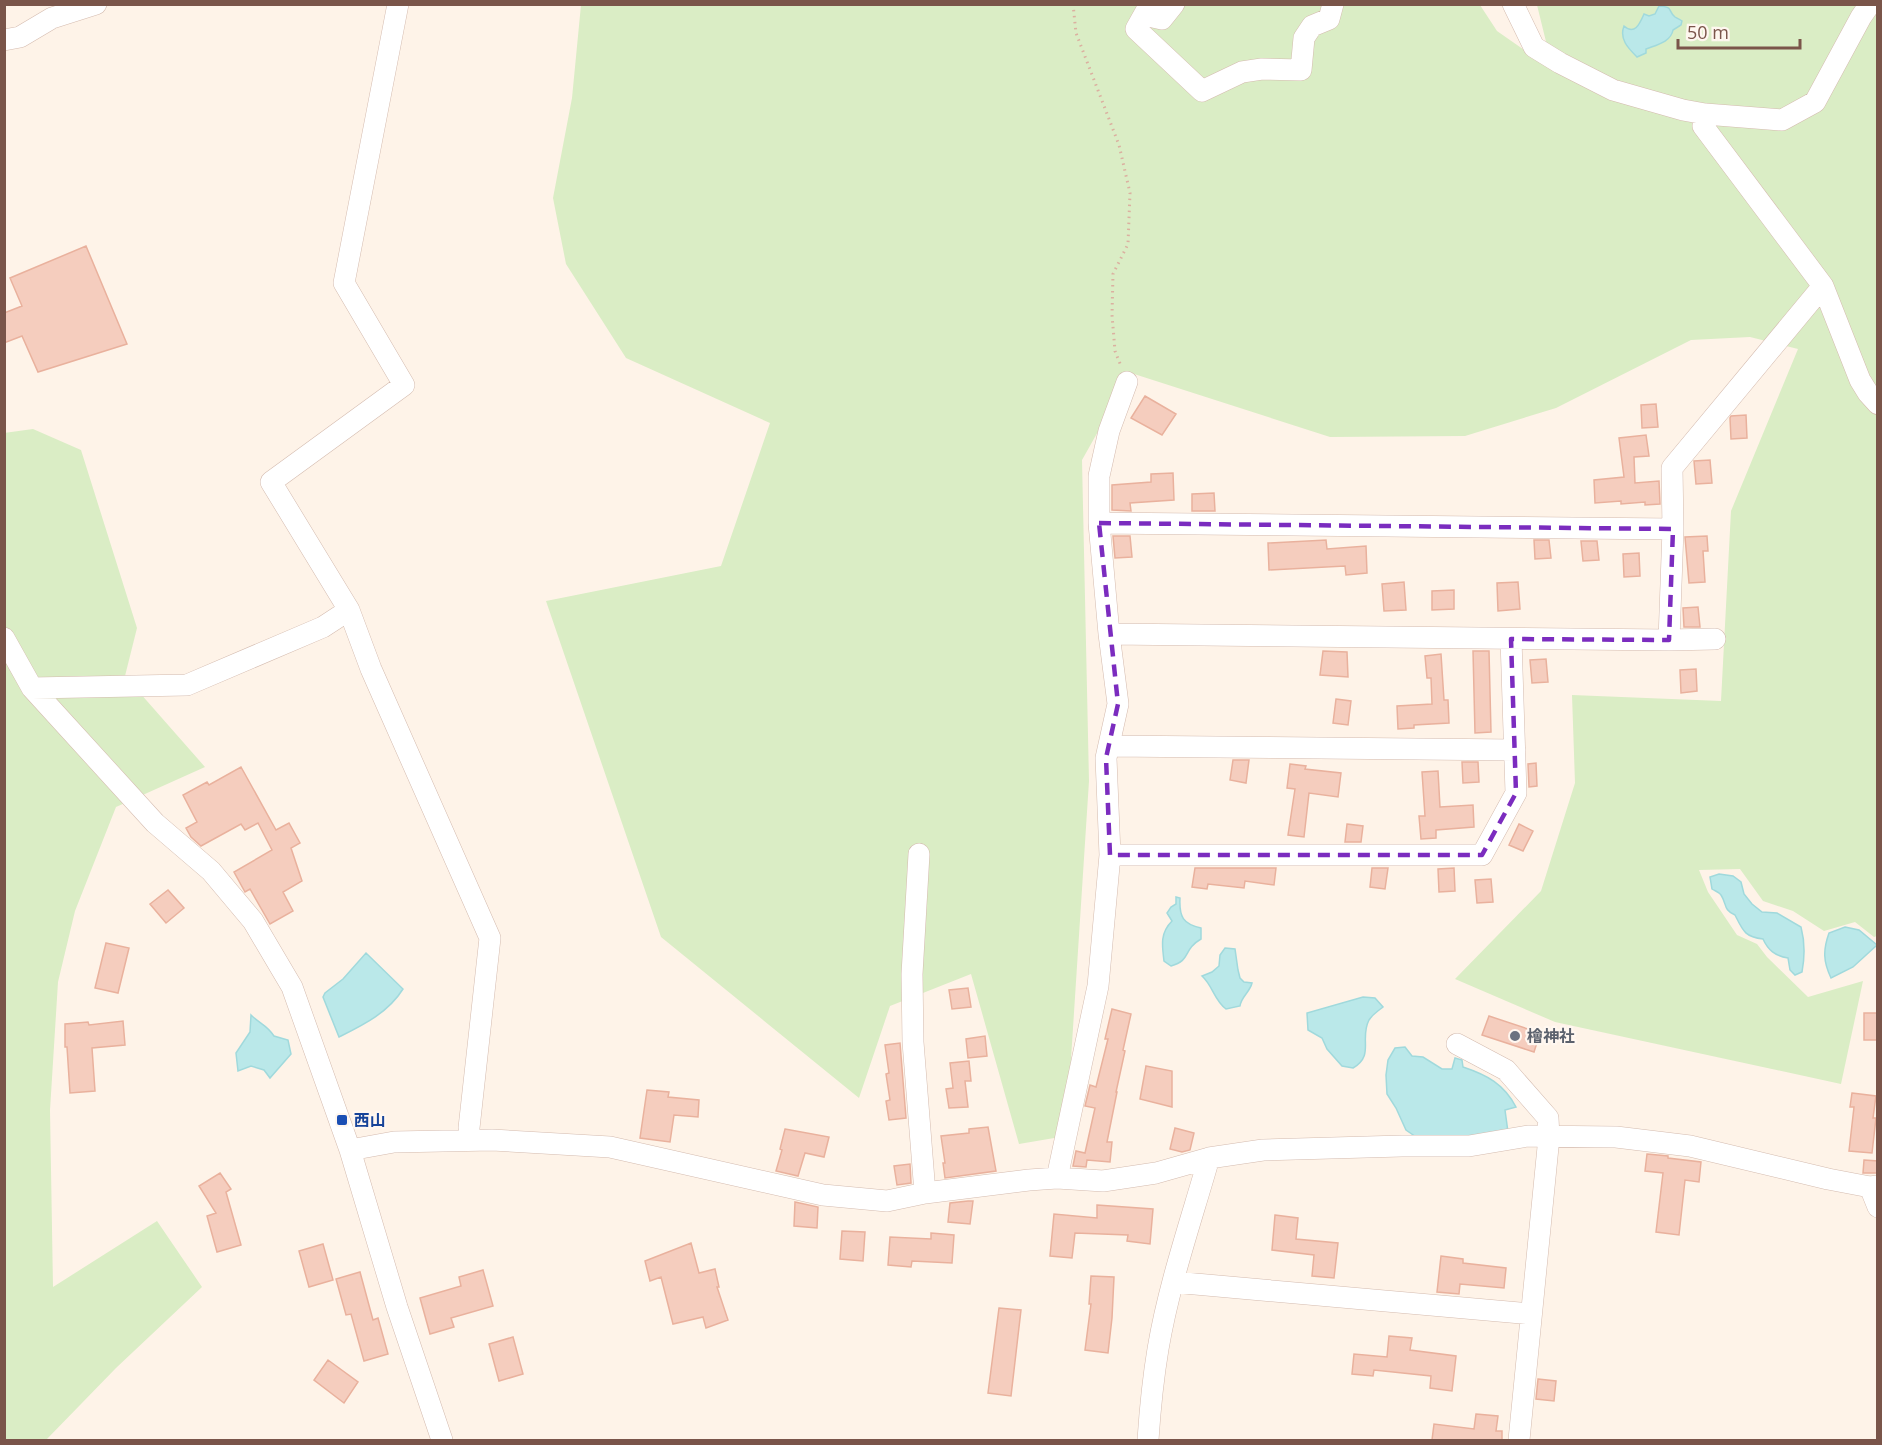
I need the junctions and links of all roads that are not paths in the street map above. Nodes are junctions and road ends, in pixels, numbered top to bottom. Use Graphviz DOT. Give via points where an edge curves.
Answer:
graph roads {
  1 [pos="96,4"];
  2 [pos="398,4"];
  3 [pos="1174,4"];
  4 [pos="1333,4"];
  5 [pos="1513,4"];
  6 [pos="1870,4"];
  7 [pos="1147,10"];
  8 [pos="4,40"];
  9 [pos="1705,114"];
  10 [pos="1822,285"];
  11 [pos="1127,382"];
  12 [pos="1878,404"];
  13 [pos="1099,523"];
  14 [pos="1673,530"];
  15 [pos="349,610"];
  16 [pos="1109,634"];
  17 [pos="4,638"];
  18 [pos="1511,639"];
  19 [pos="1715,639"];
  20 [pos="1669,640"];
  21 [pos="32,688"];
  22 [pos="1109,746"];
  23 [pos="1515,750"];
  24 [pos="919,854"];
  25 [pos="1110,855"];
  26 [pos="1457,1044"];
  27 [pos="469,1128"];
  28 [pos="1549,1137"];
  29 [pos="350,1150"];
  30 [pos="1209,1158"];
  31 [pos="1057,1178"];
  32 [pos="1874,1187"];
  33 [pos="925,1193"];
  34 [pos="1878,1207"];
  35 [pos="1173,1282"];
  36 [pos="1531,1314"];
  37 [pos="442,1440"];
  38 [pos="1148,1440"];
  39 [pos="1519,1440"];
  1 -- 8 [label="street" via="52,18 20,37"];
  2 -- 15 [label="street" via="344,283 404,385 271,482"];
  3 -- 7 [label="street" via="1162,19"];
  4 -- 7 [label="street" via="1329,19 1312,26 1304,38 1300,70 1242,72 1202,91 1136,29"];
  5 -- 9 [label="street" via="1534,47 1560,63 1613,90"];
  6 -- 9 [label="street" via="1815,102 1782,120"];
  9 -- 10 [label="street" via="1703,126"];
  10 -- 12 [label="street" via="1860,380"];
  10 -- 14 [label="street" via="1672,468"];
  11 -- 13 [label="street" via="1109,431 1099,476"];
  13 -- 14 [label="street"];
  13 -- 16 [label="street"];
  14 -- 20 [label="street"];
  15 -- 21 [label="street" via="323,627 187,685"];
  15 -- 27 [label="street" via="371,669 490,938"];
  16 -- 18 [label="street"];
  16 -- 22 [label="street" via="1118,704"];
  17 -- 21 [label="street"];
  18 -- 20 [label="street"];
  18 -- 23 [label="street"];
  19 -- 20 [label="street"];
  21 -- 29 [label="street" via="155,823 211,871 253,921 292,987"];
  22 -- 23 [label="street"];
  22 -- 25 [label="street" via="1106,758"];
  23 -- 25 [label="street" via="1516,793 1482,855"];
  24 -- 33 [label="street" via="912,974 913,1042"];
  25 -- 31 [label="street" via="1098,986"];
  26 -- 28 [label="street" via="1506,1070 1548,1118"];
  28 -- 30 [label="street" via="1469,1146 1263,1150"];
  28 -- 32 [label="street" via="1616,1137 1689,1146"];
  28 -- 36 [label="street"];
  29 -- 33 [label="street" via="394,1142 492,1140 610,1147 823,1195 887,1201"];
  29 -- 37 [label="street"];
  30 -- 31 [label="street" via="1156,1173 1103,1181"];
  30 -- 35 [label="street"];
  31 -- 33 [label="street"];
  32 -- 34 [label="street"];
  35 -- 36 [label="street"];
  35 -- 38 [label="street" via="1158,1347"];
  36 -- 39 [label="street"];
}
